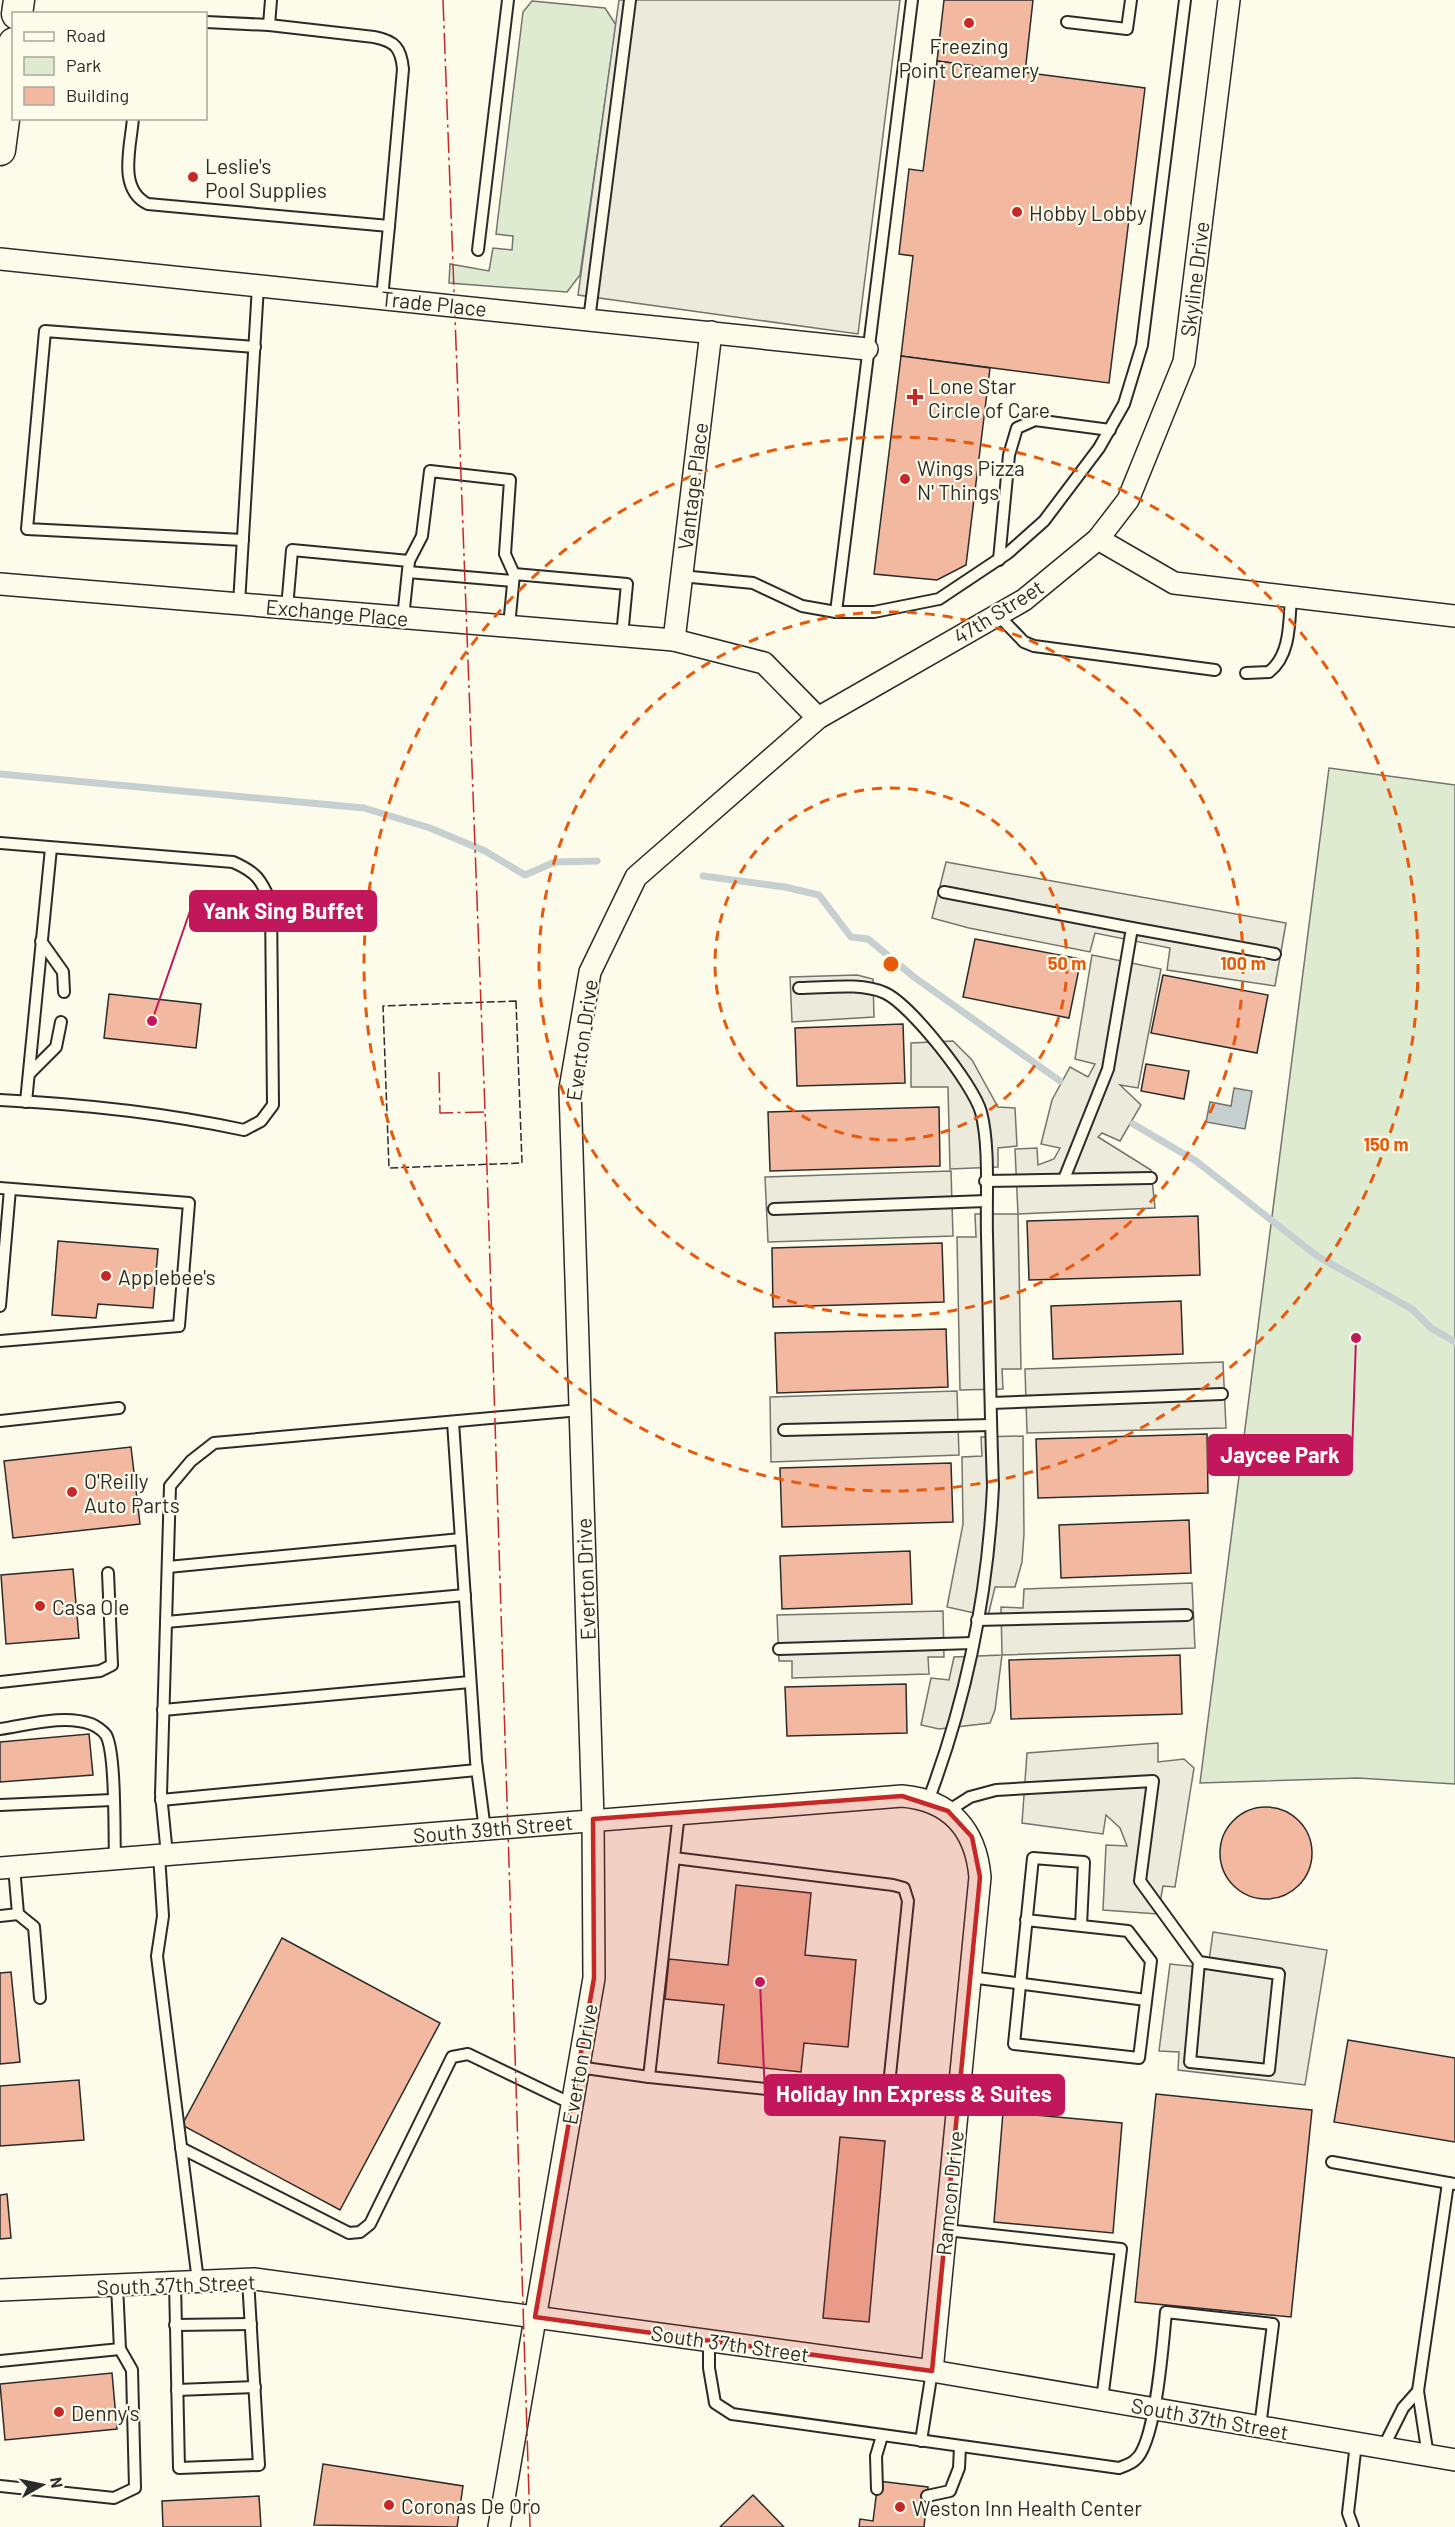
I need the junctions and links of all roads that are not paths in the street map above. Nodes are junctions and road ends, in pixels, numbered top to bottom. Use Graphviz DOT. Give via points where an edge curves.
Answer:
graph roads {
  1 [pos="271,0"];
  2 [pos="508,0"];
  3 [pos="630,0"];
  4 [pos="912,0"];
  5 [pos="1131,0"];
  6 [pos="1185,0"];
  7 [pos="1229,0"];
  8 [pos="207,22"];
  9 [pos="1067,22"];
  10 [pos="269,25"];
  11 [pos="12,58"];
  12 [pos="133,120"];
  13 [pos="0,150"];
  14 [pos="389,226"];
  15 [pos="478,250"];
  16 [pos="0,259"];
  17 [pos="258,286"];
  18 [pos="382,298"];
  19 [pos="589,320"];
  20 [pos="711,332"];
  21 [pos="255,347"];
  22 [pos="867,348"];
  23 [pos="1110,430"];
  24 [pos="1098,538"];
  25 [pos="243,540"];
  26 [pos="999,560"];
  27 [pos="408,566"];
  28 [pos="681,576"];
  29 [pos="513,577"];
  30 [pos="0,584"];
  31 [pos="1292,597"];
  32 [pos="239,604"];
  33 [pos="287,608"];
  34 [pos="836,612"];
  35 [pos="998,615"];
  36 [pos="1455,616"];
  37 [pos="403,618"];
  38 [pos="509,626"];
  39 [pos="622,636"];
  40 [pos="674,640"];
  41 [pos="1215,670"];
  42 [pos="1246,673"];
  43 [pos="818,718"];
  44 [pos="0,843"];
  45 [pos="51,848"];
  46 [pos="944,892"];
  47 [pos="1132,928"];
  48 [pos="41,941"];
  49 [pos="1275,954"];
  50 [pos="799,988"];
  51 [pos="64,992"];
  52 [pos="61,1022"];
  53 [pos="28,1074"];
  54 [pos="0,1100"];
  55 [pos="26,1102"];
  56 [pos="1151,1178"];
  57 [pos="1064,1179"];
  58 [pos="985,1181"];
  59 [pos="5,1188"];
  60 [pos="986,1201"];
  61 [pos="774,1209"];
  62 [pos="0,1306"];
  63 [pos="0,1341"];
  64 [pos="1222,1394"];
  65 [pos="991,1402"];
  66 [pos="119,1408"];
  67 [pos="580,1410"];
  68 [pos="0,1422"];
  69 [pos="453,1422"];
  70 [pos="991,1425"];
  71 [pos="784,1430"];
  72 [pos="461,1539"];
  73 [pos="168,1566"];
  74 [pos="108,1573"];
  75 [pos="465,1595"];
  76 [pos="1187,1615"];
  77 [pos="977,1620"];
  78 [pos="166,1623"];
  79 [pos="973,1643"];
  80 [pos="779,1649"];
  81 [pos="0,1682"];
  82 [pos="470,1682"];
  83 [pos="163,1710"];
  84 [pos="0,1729"];
  85 [pos="477,1770"];
  86 [pos="112,1800"];
  87 [pos="161,1800"];
  88 [pos="928,1801"];
  89 [pos="0,1805"];
  90 [pos="948,1811"];
  91 [pos="679,1813"];
  92 [pos="593,1820"];
  93 [pos="485,1830"];
  94 [pos="972,1837"];
  95 [pos="163,1855"];
  96 [pos="674,1858"];
  97 [pos="115,1859"];
  98 [pos="7,1867"];
  99 [pos="18,1914"];
  100 [pos="0,1916"];
  101 [pos="1026,1920"];
  102 [pos="1081,1926"];
  103 [pos="1199,1962"];
  104 [pos="970,1977"];
  105 [pos="1018,1983"];
  106 [pos="40,1998"];
  107 [pos="1146,2000"];
  108 [pos="578,2067"];
  109 [pos="649,2077"];
  110 [pos="890,2085"];
  111 [pos="959,2092"];
  112 [pos="572,2104"];
  113 [pos="181,2148"];
  114 [pos="1332,2162"];
  115 [pos="1452,2183"];
  116 [pos="946,2230"];
  117 [pos="248,2279"];
  118 [pos="198,2281"];
  119 [pos="175,2282"];
  120 [pos="117,2285"];
  121 [pos="0,2290"];
  122 [pos="535,2317"];
  123 [pos="251,2324"];
  124 [pos="176,2325"];
  125 [pos="709,2341"];
  126 [pos="120,2349"];
  127 [pos="0,2361"];
  128 [pos="932,2371"];
  129 [pos="255,2387"];
  130 [pos="177,2390"];
  131 [pos="1418,2391"];
  132 [pos="1102,2400"];
  133 [pos="1154,2409"];
  134 [pos="1260,2427"];
  135 [pos="882,2436"];
  136 [pos="921,2441"];
  137 [pos="1356,2443"];
  138 [pos="960,2447"];
  139 [pos="1383,2448"];
  140 [pos="1428,2456"];
  141 [pos="1455,2460"];
  142 [pos="0,2486"];
  143 [pos="877,2489"];
  144 [pos="927,2496"];
  145 [pos="499,2527"];
  146 [pos="1353,2527"];
  1 -- 10 [label="lane"];
  2 -- 15 [label="lane"];
  3 -- 19 [label="lane"];
  4 -- 22 [label="lane"];
  5 -- 9 [label="lane" via="1127,29"];
  6 -- 23 [label="lane" via="1142,345 1124,404"];
  7 -- 24 [label="street, Skyline Drive" via="1184,362 1128,500"];
  8 -- 10 [label="lane"];
  10 -- 14 [label="lane" via="389,40 401,51 403,69"];
  11 -- 13 [label="main road"];
  12 -- 14 [label="lane" via="128,175 135,194 148,204"];
  14 -- 18 [label="lane"];
  16 -- 17 [label="street, Trade Place"];
  17 -- 18 [label="street, Trade Place"];
  17 -- 21 [label="lane"];
  18 -- 19 [label="street, Trade Place"];
  19 -- 20 [label="street, Trade Place"];
  20 -- 22 [label="street, Trade Place"];
  20 -- 28 [label="street, Vantage Place"];
  21 -- 25 [label="lane"];
  21 -- 25 [label="lane" via="45,331 27,529"];
  22 -- 34 [label="lane"];
  23 -- 26 [label="lane" via="1044,521"];
  23 -- 26 [label="lane" via="1035,420 1017,428 1009,455"];
  24 -- 31 [label="street" via="1174,583"];
  24 -- 35 [label="street, 47th Street" via="1024,600"];
  25 -- 32 [label="lane"];
  26 -- 34 [label="lane" via="939,599 874,612"];
  27 -- 29 [label="lane"];
  27 -- 29 [label="lane" via="422,536 430,471 510,480 505,554"];
  27 -- 33 [label="lane" via="292,550"];
  27 -- 37 [label="lane"];
  28 -- 34 [label="lane" via="753,583 802,606"];
  28 -- 40 [label="street, Vantage Place"];
  29 -- 38 [label="lane"];
  29 -- 39 [label="lane" via="627,584"];
  30 -- 32 [label="street, Exchange Place"];
  31 -- 36 [label="street"];
  31 -- 42 [label="lane" via="1287,643 1280,660 1269,672"];
  32 -- 33 [label="street, Exchange Place"];
  33 -- 37 [label="street, Exchange Place"];
  35 -- 41 [label="lane" via="1024,642 1034,646"];
  35 -- 43 [label="street, 47th Street"];
  37 -- 38 [label="street, Exchange Place"];
  38 -- 39 [label="street, Exchange Place"];
  39 -- 40 [label="street, Exchange Place"];
  40 -- 43 [label="street" via="764,663"];
  43 -- 67 [label="street, Everton Drive" via="636,877 590,972 570,1089"];
  44 -- 45 [label="lane"];
  45 -- 48 [label="lane"];
  45 -- 55 [label="lane" via="233,862 252,870 271,903 273,1105 261,1121 244,1130 209,1122"];
  46 -- 47 [label="lane"];
  47 -- 49 [label="lane"];
  47 -- 57 [label="lane" via="1108,1069"];
  48 -- 51 [label="lane" via="63,972"];
  48 -- 53 [label="lane"];
  50 -- 58 [label="lane" via="868,989 885,993 900,1004 959,1069 973,1091 981,1113"];
  52 -- 53 [label="lane" via="56,1047"];
  53 -- 55 [label="lane"];
  54 -- 55 [label="lane"];
  56 -- 57 [label="lane"];
  57 -- 58 [label="lane"];
  58 -- 60 [label="lane"];
  59 -- 62 [label="lane"];
  59 -- 63 [label="lane" via="189,1203 179,1326"];
  60 -- 61 [label="lane"];
  60 -- 65 [label="lane"];
  64 -- 65 [label="lane"];
  65 -- 70 [label="lane"];
  66 -- 68 [label="lane"];
  67 -- 69 [label="lane"];
  67 -- 92 [label="street, Everton Drive"];
  69 -- 72 [label="lane"];
  69 -- 73 [label="lane" via="214,1443 191,1461 170,1486"];
  70 -- 71 [label="lane"];
  70 -- 77 [label="lane" via="991,1528"];
  72 -- 73 [label="lane"];
  72 -- 75 [label="lane"];
  73 -- 78 [label="lane"];
  74 -- 81 [label="lane" via="112,1665 100,1671"];
  75 -- 78 [label="lane"];
  75 -- 82 [label="lane"];
  76 -- 77 [label="lane"];
  77 -- 79 [label="lane"];
  78 -- 83 [label="lane"];
  79 -- 80 [label="lane"];
  79 -- 88 [label="lane" via="954,1725"];
  82 -- 83 [label="lane"];
  82 -- 85 [label="lane"];
  83 -- 87 [label="lane"];
  84 -- 86 [label="lane" via="52,1722 93,1725 106,1734 112,1758"];
  85 -- 87 [label="lane"];
  85 -- 93 [label="lane"];
  86 -- 89 [label="lane"];
  86 -- 97 [label="lane"];
  87 -- 95 [label="lane"];
  88 -- 90 [label="street, South 39th Street"];
  88 -- 91 [label="street, South 39th Street" via="902,1796"];
  90 -- 94 [label="street, South 39th Street"];
  90 -- 103 [label="lane" via="970,1797 996,1790 1153,1781 1140,1881"];
  91 -- 92 [label="street, South 39th Street"];
  91 -- 96 [label="lane"];
  92 -- 93 [label="street, South 39th Street"];
  92 -- 108 [label="street, Everton Drive" via="594,1978"];
  93 -- 95 [label="street, South 39th Street"];
  94 -- 104 [label="street, Ramcon Drive" via="981,1877"];
  95 -- 97 [label="street, South 39th Street"];
  95 -- 113 [label="lane" via="163,1916 157,1956"];
  96 -- 109 [label="lane"];
  96 -- 110 [label="lane" via="904,1888 908,1901"];
  97 -- 98 [label="street, South 39th Street"];
  98 -- 99 [label="lane"];
  99 -- 100 [label="lane"];
  99 -- 106 [label="lane" via="34,1927"];
  101 -- 102 [label="lane"];
  101 -- 102 [label="lane" via="1033,1858 1084,1862"];
  101 -- 105 [label="lane"];
  102 -- 107 [label="lane" via="1128,1931 1151,1961"];
  103 -- 103 [label="lane" via="1279,1974 1269,2070 1191,2062"];
  104 -- 105 [label="lane"];
  104 -- 111 [label="street, Ramcon Drive"];
  105 -- 107 [label="lane"];
  105 -- 107 [label="lane" via="1014,2044 1139,2058"];
  108 -- 109 [label="lane"];
  108 -- 112 [label="street, Everton Drive"];
  109 -- 110 [label="lane" via="875,2100 884,2096"];
  110 -- 111 [label="lane"];
  111 -- 116 [label="street, Ramcon Drive"];
  112 -- 113 [label="lane" via="468,2054 452,2057 370,2224 360,2232 349,2233"];
  112 -- 122 [label="street, Everton Drive"];
  113 -- 118 [label="lane"];
  114 -- 115 [label="lane"];
  115 -- 131 [label="lane"];
  116 -- 128 [label="street, Ramcon Drive"];
  116 -- 132 [label="lane" via="1121,2249"];
  117 -- 118 [label="street, South 37th Street"];
  117 -- 122 [label="street, South 37th Street"];
  117 -- 123 [label="lane"];
  118 -- 119 [label="street, South 37th Street"];
  119 -- 120 [label="street, South 37th Street"];
  119 -- 124 [label="lane"];
  120 -- 121 [label="street, South 37th Street"];
  120 -- 126 [label="lane"];
  122 -- 125 [label="street, South 37th Street"];
  122 -- 145 [label="street, Everton Drive"];
  123 -- 124 [label="lane"];
  123 -- 129 [label="lane"];
  124 -- 130 [label="lane"];
  125 -- 128 [label="street, South 37th Street"];
  125 -- 135 [label="lane" via="715,2403 732,2414"];
  126 -- 127 [label="lane"];
  126 -- 142 [label="lane" via="132,2370 135,2488 114,2498"];
  128 -- 132 [label="street, South 37th Street"];
  128 -- 136 [label="lane"];
  129 -- 130 [label="lane"];
  129 -- 130 [label="lane" via="259,2465 179,2468"];
  131 -- 139 [label="lane" via="1403,2408"];
  131 -- 140 [label="lane"];
  132 -- 133 [label="street, South 37th Street"];
  133 -- 134 [label="street, South 37th Street"];
  133 -- 134 [label="lane" via="1166,2312 1273,2324"];
  133 -- 138 [label="lane" via="1137,2460 1119,2468"];
  134 -- 137 [label="street, South 37th Street"];
  135 -- 136 [label="lane"];
  135 -- 143 [label="lane" via="876,2456"];
  136 -- 138 [label="lane"];
  137 -- 139 [label="street, South 37th Street"];
  137 -- 146 [label="lane" via="1348,2513"];
  138 -- 144 [label="lane" via="959,2468 950,2491"];
  139 -- 140 [label="street, South 37th Street"];
  140 -- 141 [label="street, South 37th Street"];
}
